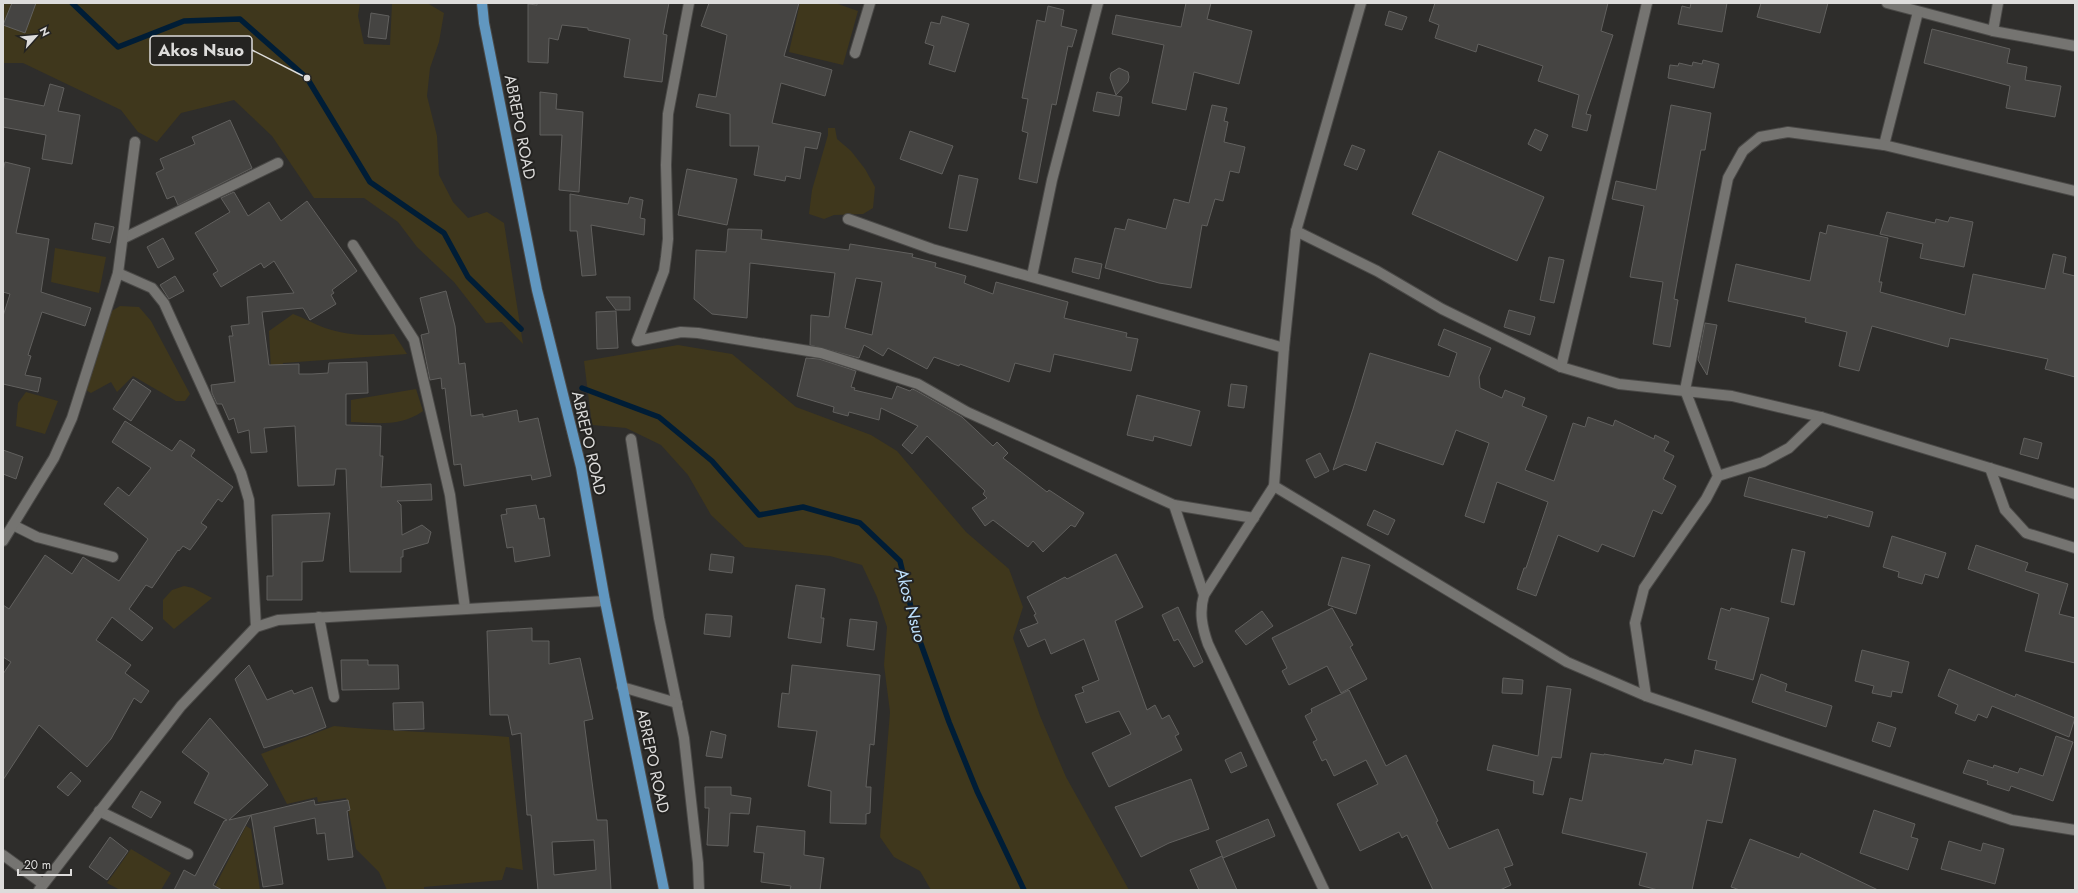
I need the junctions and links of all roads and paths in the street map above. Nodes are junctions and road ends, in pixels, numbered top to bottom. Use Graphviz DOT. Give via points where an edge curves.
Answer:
graph roads {
  1 [pos="482,3"];
  2 [pos="689,3"];
  3 [pos="870,3"];
  4 [pos="1098,3"];
  5 [pos="1361,3"];
  6 [pos="1646,3"];
  7 [pos="1887,3"];
  8 [pos="1998,3"];
  9 [pos="1918,12"];
  10 [pos="1993,31"];
  11 [pos="2075,46"];
  12 [pos="855,53"];
  13 [pos="135,142"];
  14 [pos="1884,145"];
  15 [pos="278,163"];
  16 [pos="2075,191"];
  17 [pos="848,219"];
  18 [pos="1296,231"];
  19 [pos="124,238"];
  20 [pos="353,245"];
  21 [pos="118,273"];
  22 [pos="1032,276"];
  23 [pos="1284,348"];
  24 [pos="1561,367"];
  25 [pos="1685,390"];
  26 [pos="1821,417"];
  27 [pos="631,440"];
  28 [pos="1990,468"];
  29 [pos="1718,476"];
  30 [pos="1274,486"];
  31 [pos="2075,494"];
  32 [pos="1174,505"];
  33 [pos="1254,518"];
  34 [pos="13,525"];
  35 [pos="3,542"];
  36 [pos="2075,548"];
  37 [pos="113,557"];
  38 [pos="1204,595"];
  39 [pos="605,601"];
  40 [pos="465,608"];
  41 [pos="319,617"];
  42 [pos="256,627"];
  43 [pos="622,687"];
  44 [pos="1646,696"];
  45 [pos="334,697"];
  46 [pos="677,703"];
  47 [pos="99,811"];
  48 [pos="2075,830"];
  49 [pos="188,854"];
  50 [pos="3,855"];
  51 [pos="41,887"];
  52 [pos="664,890"];
  53 [pos="699,890"];
  54 [pos="1324,890"];
  1 -- 39 [label="main road, ABREPO ROAD" via="537,290 581,467"];
  2 -- 32 [label="street" via="668,114 668,239 664,272 637,341 676,333 693,333 821,353 918,384 967,412"];
  3 -- 12 [label="street"];
  4 -- 22 [label="street" via="1052,180"];
  5 -- 18 [label="street"];
  6 -- 24 [label="street"];
  7 -- 9 [label="street"];
  8 -- 10 [label="street"];
  9 -- 10 [label="street"];
  9 -- 14 [label="street"];
  10 -- 11 [label="street"];
  13 -- 19 [label="street"];
  14 -- 16 [label="street"];
  14 -- 25 [label="street" via="1788,132 1760,137 1743,151 1728,178"];
  15 -- 19 [label="street"];
  17 -- 22 [label="street" via="932,249"];
  18 -- 23 [label="street"];
  18 -- 24 [label="street" via="1378,271 1442,309"];
  19 -- 21 [label="street"];
  20 -- 40 [label="street" via="414,340 450,495"];
  21 -- 34 [label="street" via="72,418 54,458"];
  21 -- 42 [label="street" via="152,288 164,303 241,473 250,500"];
  22 -- 23 [label="street"];
  23 -- 30 [label="street"];
  24 -- 25 [label="street" via="1619,384"];
  25 -- 26 [label="street" via="1732,396"];
  25 -- 29 [label="street"];
  26 -- 28 [label="street"];
  26 -- 29 [label="street" via="1789,448 1763,462"];
  27 -- 46 [label="street" via="659,618"];
  28 -- 31 [label="street"];
  28 -- 36 [label="street" via="2005,510 2026,533"];
  29 -- 44 [label="street" via="1706,499 1644,588 1635,623"];
  30 -- 33 [label="street"];
  30 -- 44 [label="street" via="1567,662"];
  32 -- 33 [label="street"];
  32 -- 38 [label="street"];
  33 -- 38 [label="street"];
  34 -- 35 [label="street"];
  34 -- 37 [label="street" via="37,536"];
  38 -- 54 [label="street" via="1201,625 1208,644"];
  39 -- 40 [label="street"];
  39 -- 43 [label="main road, ABREPO ROAD"];
  40 -- 41 [label="street"];
  41 -- 42 [label="street" via="278,620"];
  41 -- 45 [label="street"];
  42 -- 47 [label="street" via="181,706"];
  43 -- 46 [label="street"];
  43 -- 52 [label="main road, ABREPO ROAD"];
  44 -- 48 [label="street" via="2012,820"];
  46 -- 53 [label="street" via="691,793"];
  47 -- 49 [label="street"];
  47 -- 51 [label="street"];
  50 -- 51 [label="street"];
}
